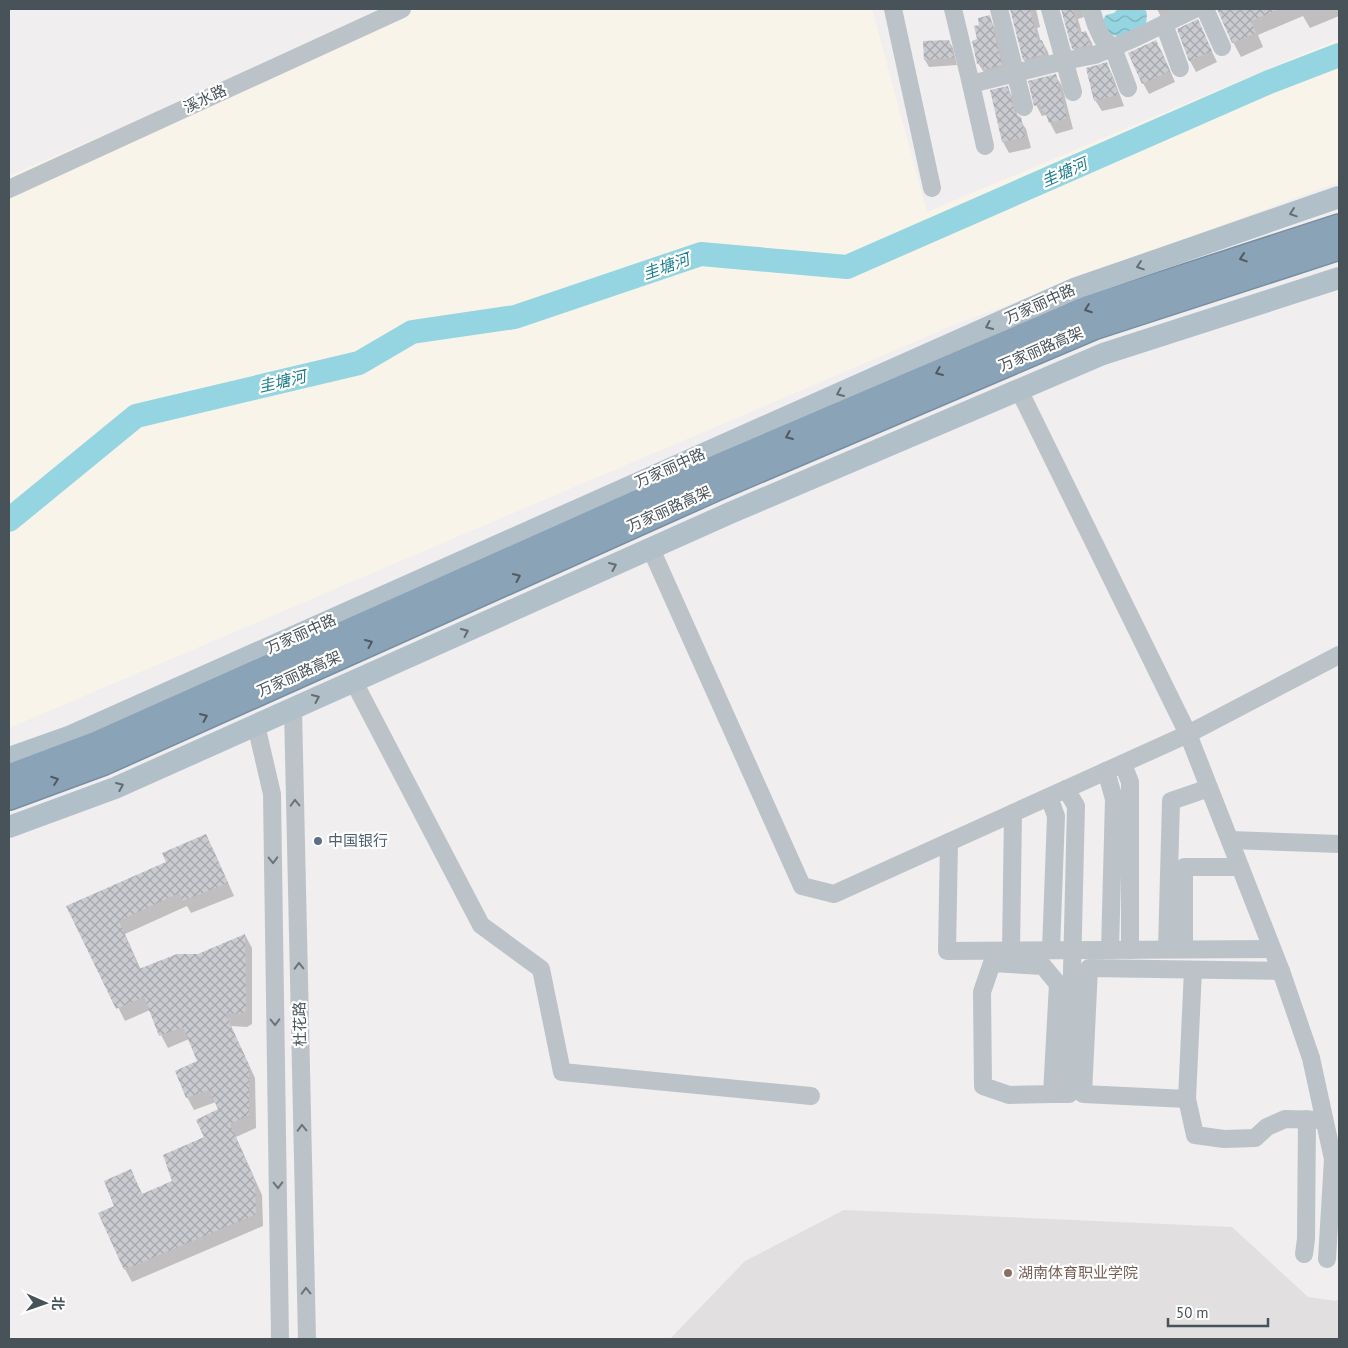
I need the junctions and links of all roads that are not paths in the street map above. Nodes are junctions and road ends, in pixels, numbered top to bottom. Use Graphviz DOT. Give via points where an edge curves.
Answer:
graph roads {
  1 [pos="402,9"];
  2 [pos="893,9"];
  3 [pos="953,9"];
  4 [pos="999,9"];
  5 [pos="1050,9"];
  6 [pos="1091,9"];
  7 [pos="1195,9"];
  8 [pos="1205,9"];
  9 [pos="1164,24"];
  10 [pos="1222,47"];
  11 [pos="1113,48"];
  12 [pos="1064,61"];
  13 [pos="1180,68"];
  14 [pos="1015,73"];
  15 [pos="971,84"];
  16 [pos="1128,88"];
  17 [pos="1073,92"];
  18 [pos="1024,107"];
  19 [pos="985,146"];
  20 [pos="932,188"];
  21 [pos="9,190"];
  22 [pos="1339,197"];
  23 [pos="1339,227"];
  24 [pos="1339,247"];
  25 [pos="1339,278"];
  26 [pos="1019,390"];
  27 [pos="650,549"];
  28 [pos="1339,655"];
  29 [pos="354,682"];
  30 [pos="293,709"];
  31 [pos="256,725"];
  32 [pos="1188,734"];
  33 [pos="9,758"];
  34 [pos="1123,764"];
  35 [pos="1106,771"];
  36 [pos="9,777"];
  37 [pos="1209,788"];
  38 [pos="1066,789"];
  39 [pos="9,797"];
  40 [pos="1049,797"];
  41 [pos="1013,813"];
  42 [pos="9,827"];
  43 [pos="1230,840"];
  44 [pos="949,842"];
  45 [pos="1339,844"];
  46 [pos="1177,867"];
  47 [pos="1240,867"];
  48 [pos="1175,949"];
  49 [pos="1272,949"];
  50 [pos="1011,950"];
  51 [pos="1051,950"];
  52 [pos="1072,950"];
  53 [pos="1110,950"];
  54 [pos="1130,950"];
  55 [pos="1193,970"];
  56 [pos="1281,971"];
  57 [pos="1068,1094"];
  58 [pos="811,1096"];
  59 [pos="1187,1099"];
  60 [pos="1316,1120"];
  61 [pos="1336,1159"];
  62 [pos="1304,1254"];
  63 [pos="1327,1259"];
  64 [pos="280,1339"];
  65 [pos="307,1339"];
  1 -- 21 [label="street, 溪水路"];
  2 -- 20 [label="street"];
  3 -- 15 [label="street"];
  4 -- 14 [label="street"];
  5 -- 12 [label="street"];
  6 -- 11 [label="street" via="1102,38"];
  7 -- 9 [label="street"];
  8 -- 10 [label="street"];
  9 -- 11 [label="street"];
  9 -- 13 [label="street"];
  11 -- 12 [label="street"];
  11 -- 16 [label="street"];
  12 -- 14 [label="street"];
  12 -- 17 [label="street"];
  14 -- 15 [label="street"];
  14 -- 18 [label="street"];
  15 -- 19 [label="street"];
  22 -- 33 [label="main road, 万家丽中路, one-way" via="1074,288 71,736"];
  23 -- 36 [label="highway, 万家丽路高架, one-way" via="1087,309 702,474 97,744"];
  39 -- 24 [label="highway, 万家丽路高架, one-way" via="104,762 718,487 1093,326"];
  25 -- 26 [label="main road" via="1103,354"];
  26 -- 27 [label="main road"];
  26 -- 32 [label="street"];
  29 -- 27 [label="main road, one-way"];
  27 -- 44 [label="street" via="802,886 834,894"];
  28 -- 32 [label="street"];
  30 -- 29 [label="main road, one-way"];
  29 -- 58 [label="street" via="481,925 541,969 562,1072"];
  30 -- 31 [label="main road"];
  65 -- 30 [label="street, 杜花路, one-way"];
  42 -- 31 [label="main road, one-way" via="115,788"];
  31 -- 64 [label="street, 杜花路, one-way" via="272,794"];
  32 -- 34 [label="street"];
  32 -- 37 [label="street"];
  34 -- 35 [label="street"];
  34 -- 54 [label="street" via="1130,782"];
  35 -- 38 [label="street"];
  35 -- 53 [label="street" via="1114,799"];
  37 -- 43 [label="street"];
  37 -- 46 [label="street" via="1171,801"];
  38 -- 40 [label="street"];
  38 -- 52 [label="street" via="1076,806"];
  40 -- 41 [label="street"];
  40 -- 51 [label="street" via="1056,816"];
  41 -- 44 [label="street"];
  41 -- 50 [label="street"];
  43 -- 45 [label="street"];
  43 -- 47 [label="street"];
  44 -- 50 [label="street" via="947,951"];
  46 -- 47 [label="street"];
  46 -- 48 [label="street"];
  47 -- 49 [label="street"];
  48 -- 49 [label="street"];
  48 -- 54 [label="street"];
  49 -- 56 [label="street"];
  50 -- 51 [label="street"];
  51 -- 52 [label="street"];
  52 -- 53 [label="street"];
  52 -- 57 [label="street"];
  53 -- 54 [label="street"];
  55 -- 56 [label="street"];
  55 -- 57 [label="street" via="1089,968"];
  55 -- 59 [label="street"];
  56 -- 60 [label="street" via="1311,1058"];
  57 -- 57 [label="street" via="1058,984 1043,966 992,963 982,992 983,1086 1009,1096"];
  57 -- 59 [label="street"];
  59 -- 60 [label="street" via="1195,1135 1224,1139 1255,1138 1267,1127 1285,1119"];
  60 -- 61 [label="street"];
  60 -- 62 [label="street"];
  61 -- 63 [label="street"];
}
